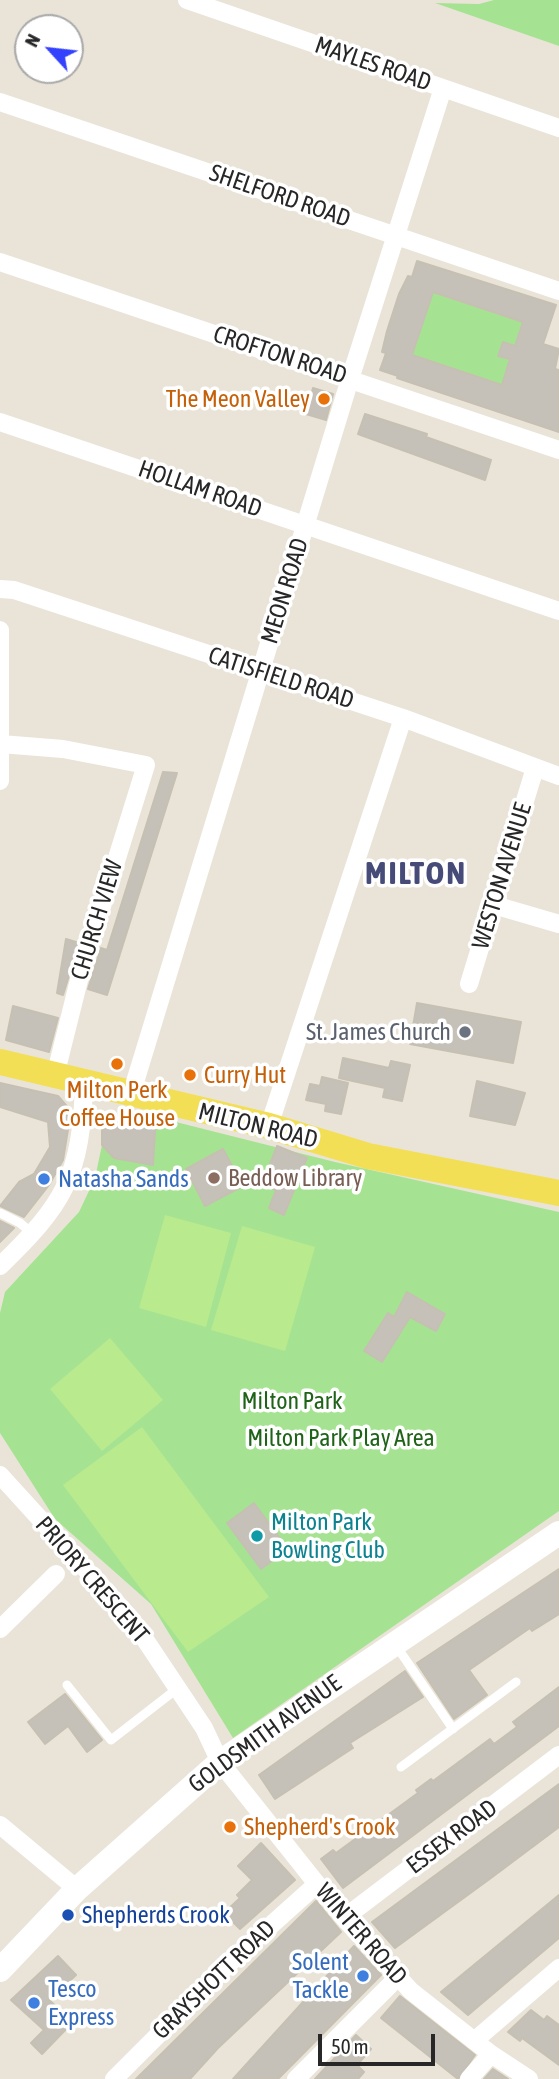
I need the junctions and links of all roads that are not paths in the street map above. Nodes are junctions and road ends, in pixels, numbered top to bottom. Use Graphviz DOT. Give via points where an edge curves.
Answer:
graph roads {
  1 [pos="187,0"];
  2 [pos="443,88"];
  3 [pos="0,102"];
  4 [pos="559,128"];
  5 [pos="397,236"];
  6 [pos="0,262"];
  7 [pos="559,291"];
  8 [pos="350,379"];
  9 [pos="0,422"];
  10 [pos="559,450"];
  11 [pos="306,525"];
  12 [pos="0,589"];
  13 [pos="559,611"];
  14 [pos="0,630"];
  15 [pos="261,671"];
  16 [pos="403,718"];
  17 [pos="1,744"];
  18 [pos="535,768"];
  19 [pos="559,776"];
  20 [pos="0,781"];
  21 [pos="494,905"];
  22 [pos="559,924"];
  23 [pos="469,984"];
  24 [pos="0,1062"];
  25 [pos="55,1076"];
  26 [pos="84,1084"];
  27 [pos="131,1095"];
  28 [pos="269,1126"];
  29 [pos="559,1193"];
  30 [pos="0,1213"];
  31 [pos="33,1234"];
  32 [pos="0,1266"];
  33 [pos="0,1475"];
  34 [pos="559,1533"];
  35 [pos="56,1574"];
  36 [pos="0,1629"];
  37 [pos="395,1644"];
  38 [pos="516,1682"];
  39 [pos="67,1685"];
  40 [pos="178,1688"];
  41 [pos="453,1729"];
  42 [pos="559,1755"];
  43 [pos="220,1762"];
  44 [pos="401,1768"];
  45 [pos="0,1825"];
  46 [pos="317,1884"];
  47 [pos="77,1889"];
  48 [pos="344,1918"];
  49 [pos="559,1968"];
  50 [pos="0,1970"];
  51 [pos="397,1978"];
  52 [pos="474,2041"];
  53 [pos="491,2054"];
  54 [pos="114,2079"];
  55 [pos="296,2079"];
  56 [pos="469,2079"];
  57 [pos="529,2079"];
  1 -- 2 [label="street, MAYLES ROAD"];
  2 -- 4 [label="street, MAYLES ROAD"];
  2 -- 5 [label="street, MEON ROAD"];
  3 -- 5 [label="street, SHELFORD ROAD"];
  5 -- 7 [label="street, SHELFORD ROAD"];
  5 -- 8 [label="street, MEON ROAD"];
  6 -- 8 [label="street, CROFTON ROAD"];
  8 -- 10 [label="street, CROFTON ROAD"];
  8 -- 11 [label="street, MEON ROAD"];
  9 -- 11 [label="street, HOLLAM ROAD"];
  11 -- 13 [label="street, HOLLAM ROAD"];
  11 -- 15 [label="street, MEON ROAD"];
  12 -- 15 [label="street, CATISFIELD ROAD"];
  14 -- 17 [label="street"];
  15 -- 16 [label="street, CATISFIELD ROAD"];
  15 -- 27 [label="street, MEON ROAD"];
  16 -- 18 [label="street, CATISFIELD ROAD"];
  16 -- 28 [label="street"];
  17 -- 20 [label="street"];
  17 -- 25 [label="street, CHURCH VIEW" via="63,749 146,765 82,967"];
  18 -- 19 [label="street, CATISFIELD ROAD"];
  18 -- 21 [label="street, WESTON AVENUE"];
  21 -- 22 [label="street"];
  21 -- 23 [label="street, WESTON AVENUE"];
  24 -- 25 [label="main road, MILTON ROAD"];
  25 -- 26 [label="main road, MILTON ROAD"];
  26 -- 27 [label="main road, MILTON ROAD"];
  26 -- 31 [label="street" via="83,1133 73,1173 55,1209"];
  27 -- 28 [label="main road, MILTON ROAD"];
  28 -- 29 [label="main road, MILTON ROAD" via="368,1156"];
  30 -- 31 [label="lane"];
  31 -- 32 [label="street"];
  33 -- 40 [label="street, PRIORY CRESCENT" via="132,1620"];
  34 -- 37 [label="main road, GOLDSMITH AVENUE"];
  35 -- 36 [label="street"];
  37 -- 41 [label="lane"];
  37 -- 43 [label="main road, GOLDSMITH AVENUE"];
  38 -- 41 [label="lane"];
  39 -- 40 [label="lane" via="111,1740"];
  40 -- 43 [label="street, PRIORY CRESCENT"];
  41 -- 44 [label="lane"];
  42 -- 48 [label="street, ESSEX ROAD"];
  43 -- 46 [label="street, WINTER ROAD"];
  43 -- 47 [label="main road, GOLDSMITH AVENUE"];
  45 -- 47 [label="street"];
  46 -- 48 [label="street, WINTER ROAD"];
  46 -- 54 [label="street, GRAYSHOTT ROAD" via="241,1952"];
  47 -- 50 [label="main road, GOLDSMITH AVENUE"];
  48 -- 51 [label="street, WINTER ROAD"];
  49 -- 52 [label="street"];
  51 -- 52 [label="street, WINTER ROAD"];
  51 -- 55 [label="street"];
  52 -- 53 [label="street, WINTER ROAD"];
  53 -- 56 [label="street"];
  53 -- 57 [label="street, WINTER ROAD"];
}
